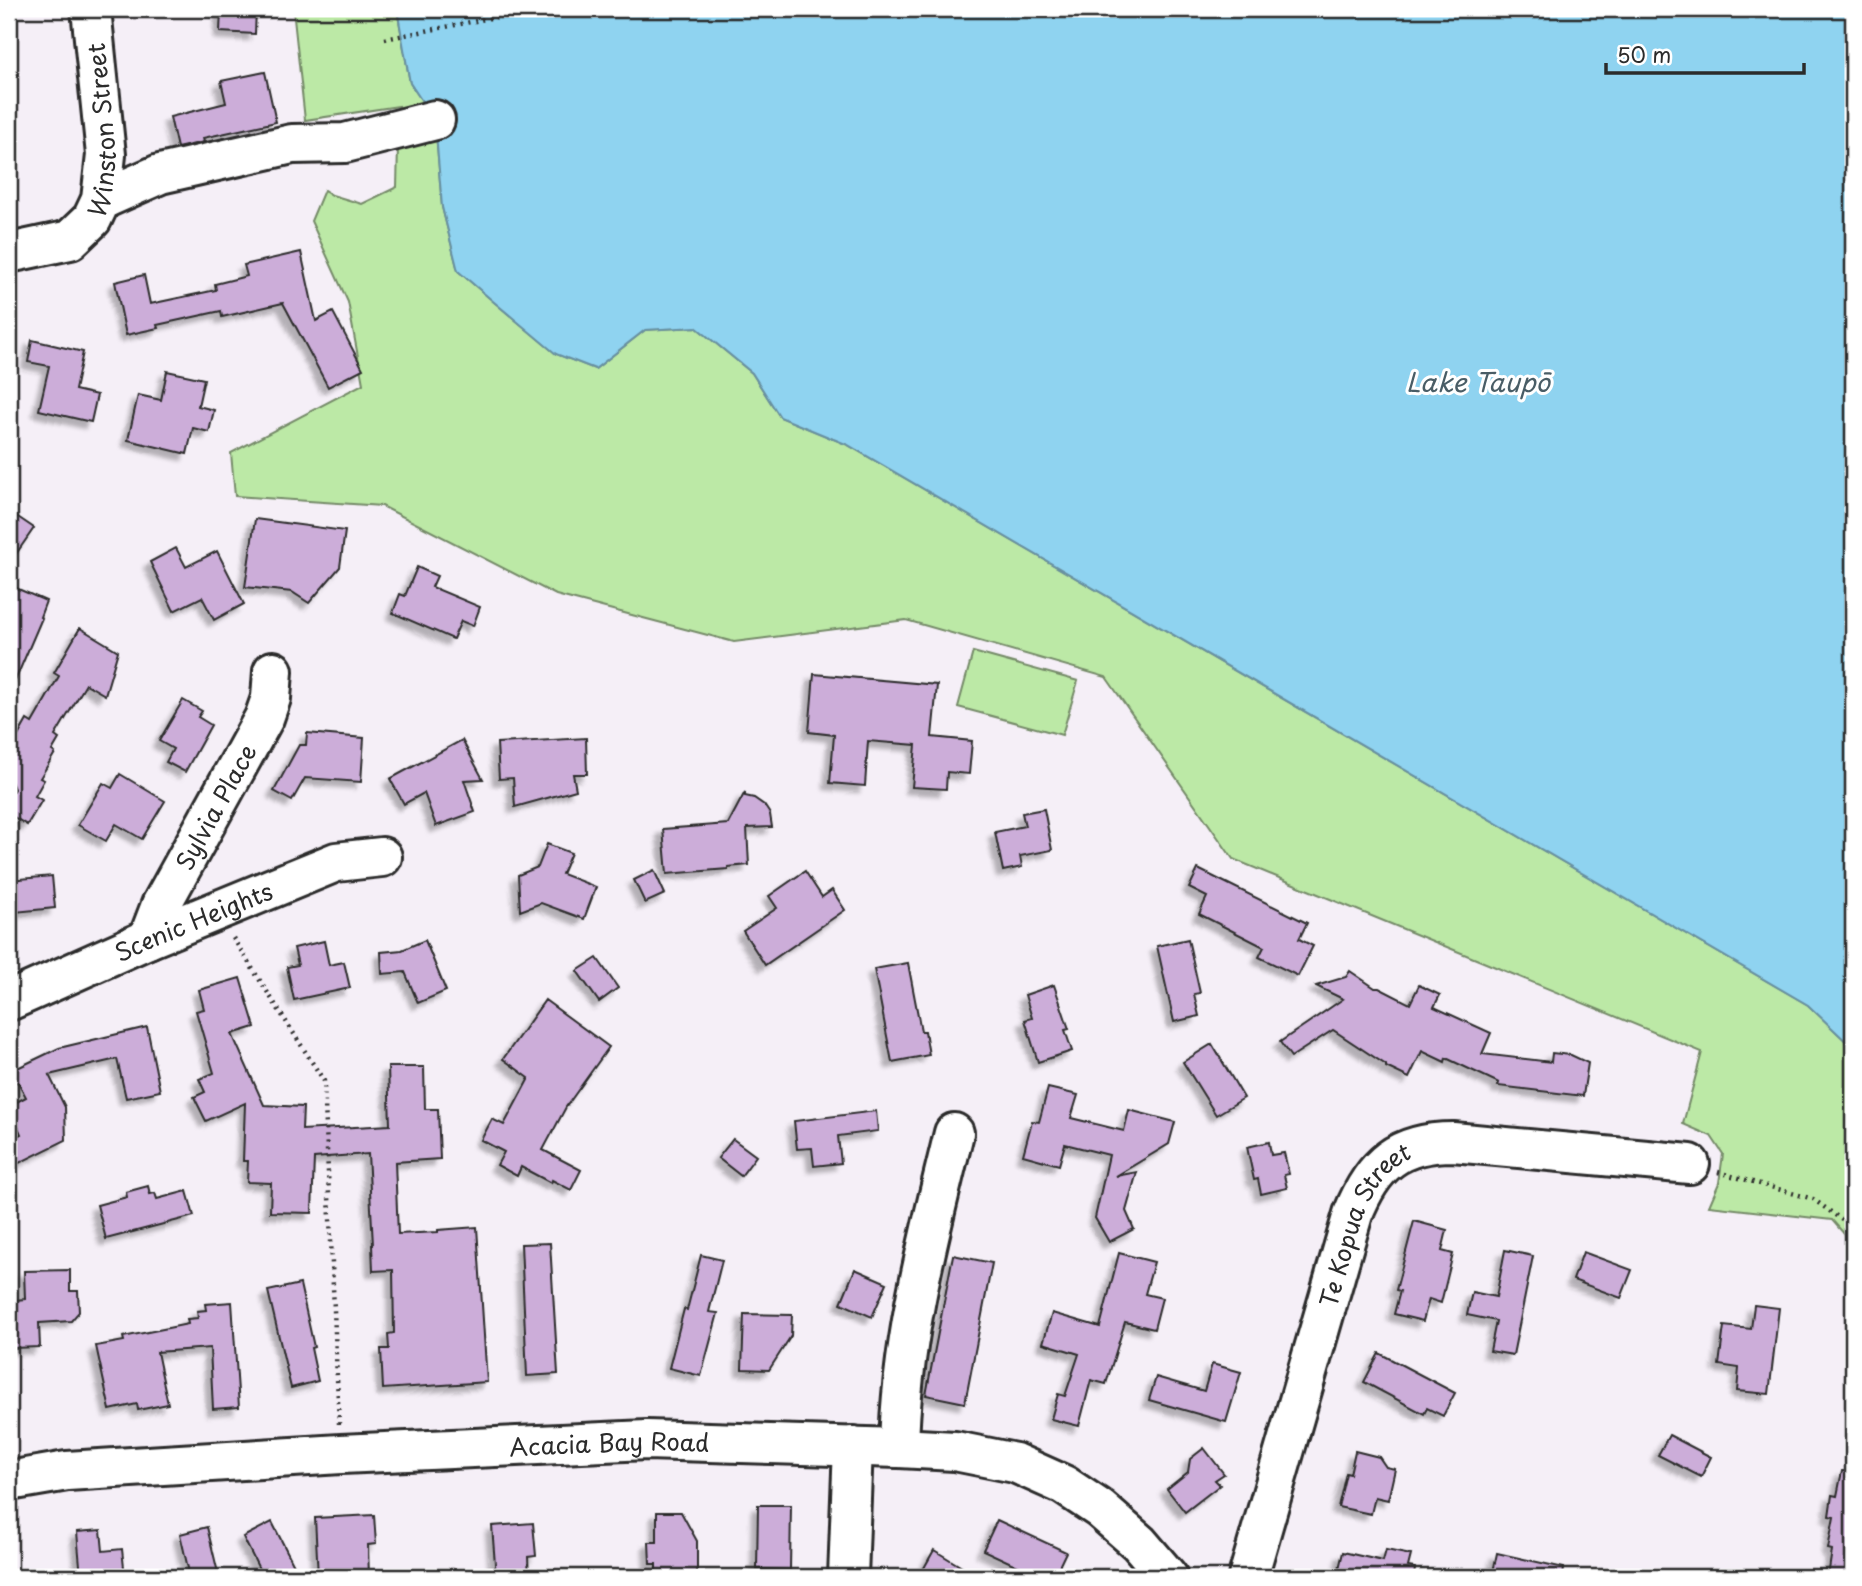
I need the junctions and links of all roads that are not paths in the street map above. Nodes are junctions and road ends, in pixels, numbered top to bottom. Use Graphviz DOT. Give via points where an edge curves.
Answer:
graph roads {
  1 [pos="91,9"];
  2 [pos="435,121"];
  3 [pos="101,200"];
  4 [pos="9,253"];
  5 [pos="273,671"];
  6 [pos="382,857"];
  7 [pos="148,939"];
  8 [pos="9,1001"];
  9 [pos="954,1133"];
  10 [pos="1690,1164"];
  11 [pos="853,1446"];
  12 [pos="899,1448"];
  13 [pos="9,1482"];
  14 [pos="848,1577"];
  15 [pos="1168,1577"];
  16 [pos="1248,1577"];
  1 -- 3 [label="street, Winston Street" via="106,155"];
  2 -- 3 [label="street" via="345,143 292,144 160,174"];
  3 -- 4 [label="street, Winston Street" via="92,219 70,240"];
  5 -- 7 [label="street, Sylvia Place" via="264,718 161,905"];
  6 -- 7 [label="street, Scenic Heights" via="336,862"];
  7 -- 8 [label="street, Scenic Heights"];
  9 -- 12 [label="street" via="915,1309"];
  10 -- 16 [label="street, Te Kopua Street" via="1433,1142 1399,1153 1384,1164 1361,1194 1353,1214"];
  11 -- 12 [label="street, Acacia Bay Road"];
  11 -- 13 [label="street, Acacia Bay Road" via="647,1440 67,1471"];
  11 -- 14 [label="street"];
  12 -- 15 [label="street, Acacia Bay Road" via="955,1451 1016,1463 1065,1485 1139,1543"];
}
